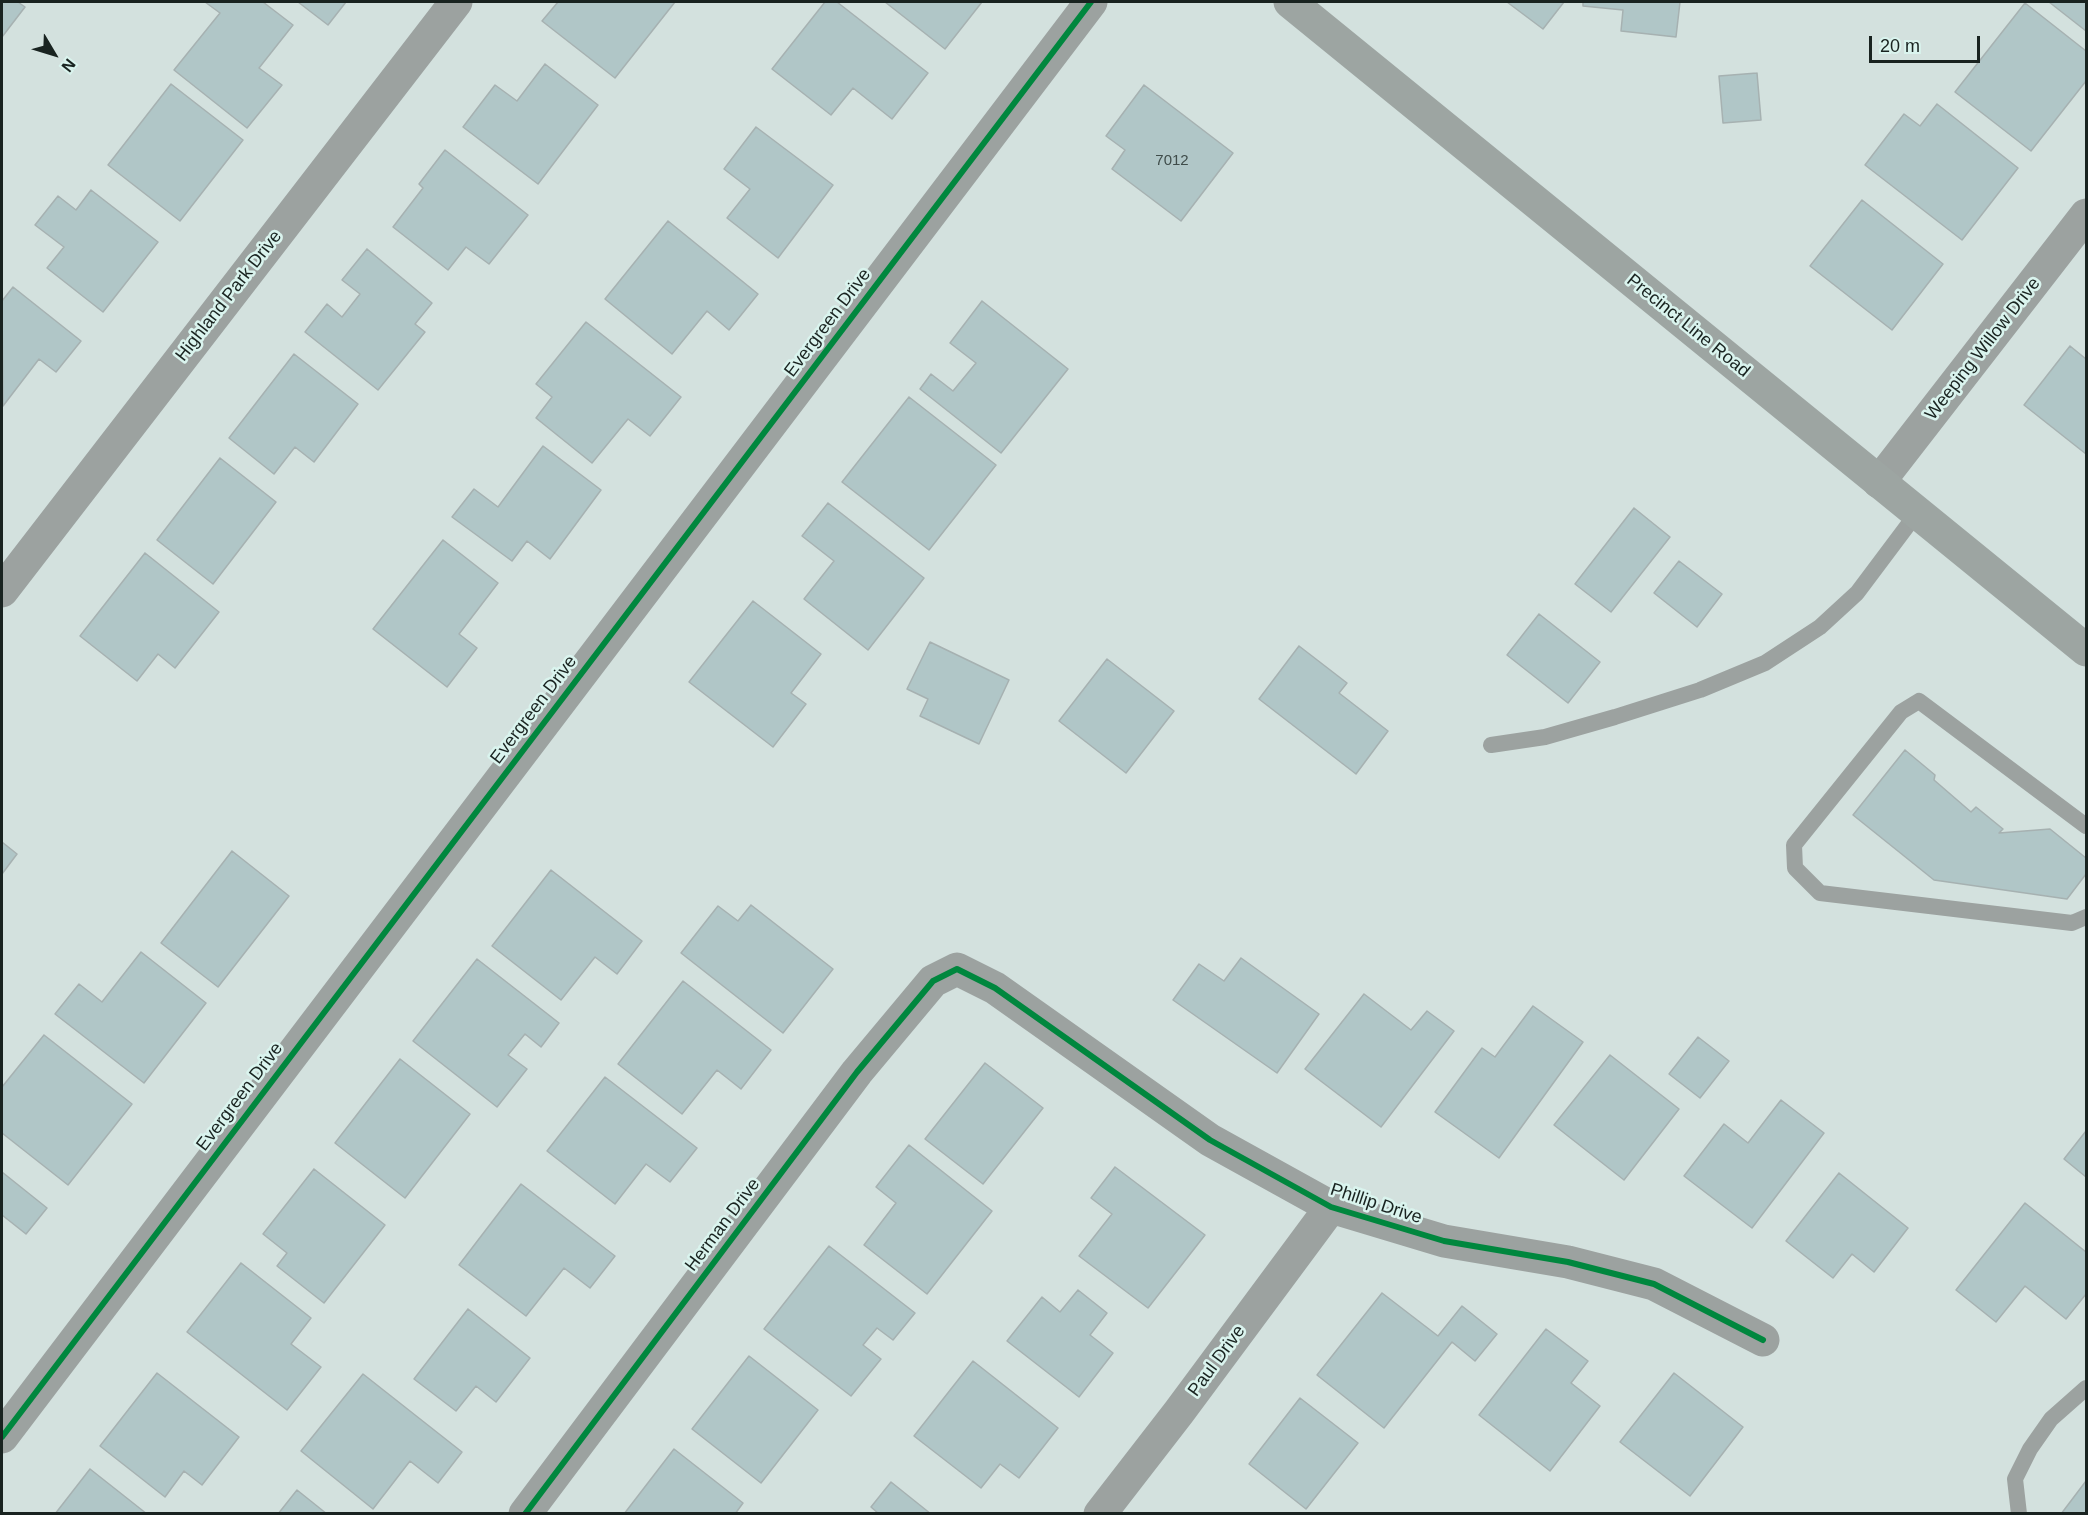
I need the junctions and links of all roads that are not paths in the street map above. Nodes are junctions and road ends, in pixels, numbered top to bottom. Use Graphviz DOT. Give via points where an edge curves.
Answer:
graph roads {
  1 [pos="456,2"];
  2 [pos="1091,2"];
  3 [pos="1290,2"];
  4 [pos="2086,219"];
  5 [pos="1879,482"];
  6 [pos="1917,513"];
  7 [pos="2,591"];
  8 [pos="2086,650"];
  9 [pos="1491,745"];
  10 [pos="2086,826"];
  11 [pos="2086,917"];
  12 [pos="957,969"];
  13 [pos="1330,1207"];
  14 [pos="1763,1340"];
  15 [pos="2086,1388"];
  16 [pos="2,1437"];
  17 [pos="525,1514"];
  18 [pos="1100,1514"];
  19 [pos="2019,1514"];
  1 -- 7 [label="street, Highland Park Drive"];
  2 -- 16 [label="street, Evergreen Drive"];
  3 -- 5 [label="main road, Precinct Line Road"];
  4 -- 5 [label="street, Weeping Willow Drive"];
  5 -- 6 [label="main road, Precinct Line Road"];
  6 -- 8 [label="main road, Precinct Line Road"];
  6 -- 9 [label="lane" via="1857,593 1820,627 1765,663 1700,690 1616,717 1545,737"];
  10 -- 11 [label="lane" via="1919,701 1900,712 1794,845 1795,868 1820,893 2072,923"];
  12 -- 13 [label="street, Phillip Drive" via="995,988 1210,1140"];
  12 -- 17 [label="street, Herman Drive" via="933,981 857,1072"];
  13 -- 14 [label="street, Phillip Drive" via="1444,1241 1568,1262 1654,1284"];
  13 -- 18 [label="street, Paul Drive"];
  15 -- 19 [label="lane" via="2051,1419 2030,1449 2015,1479"];
}
